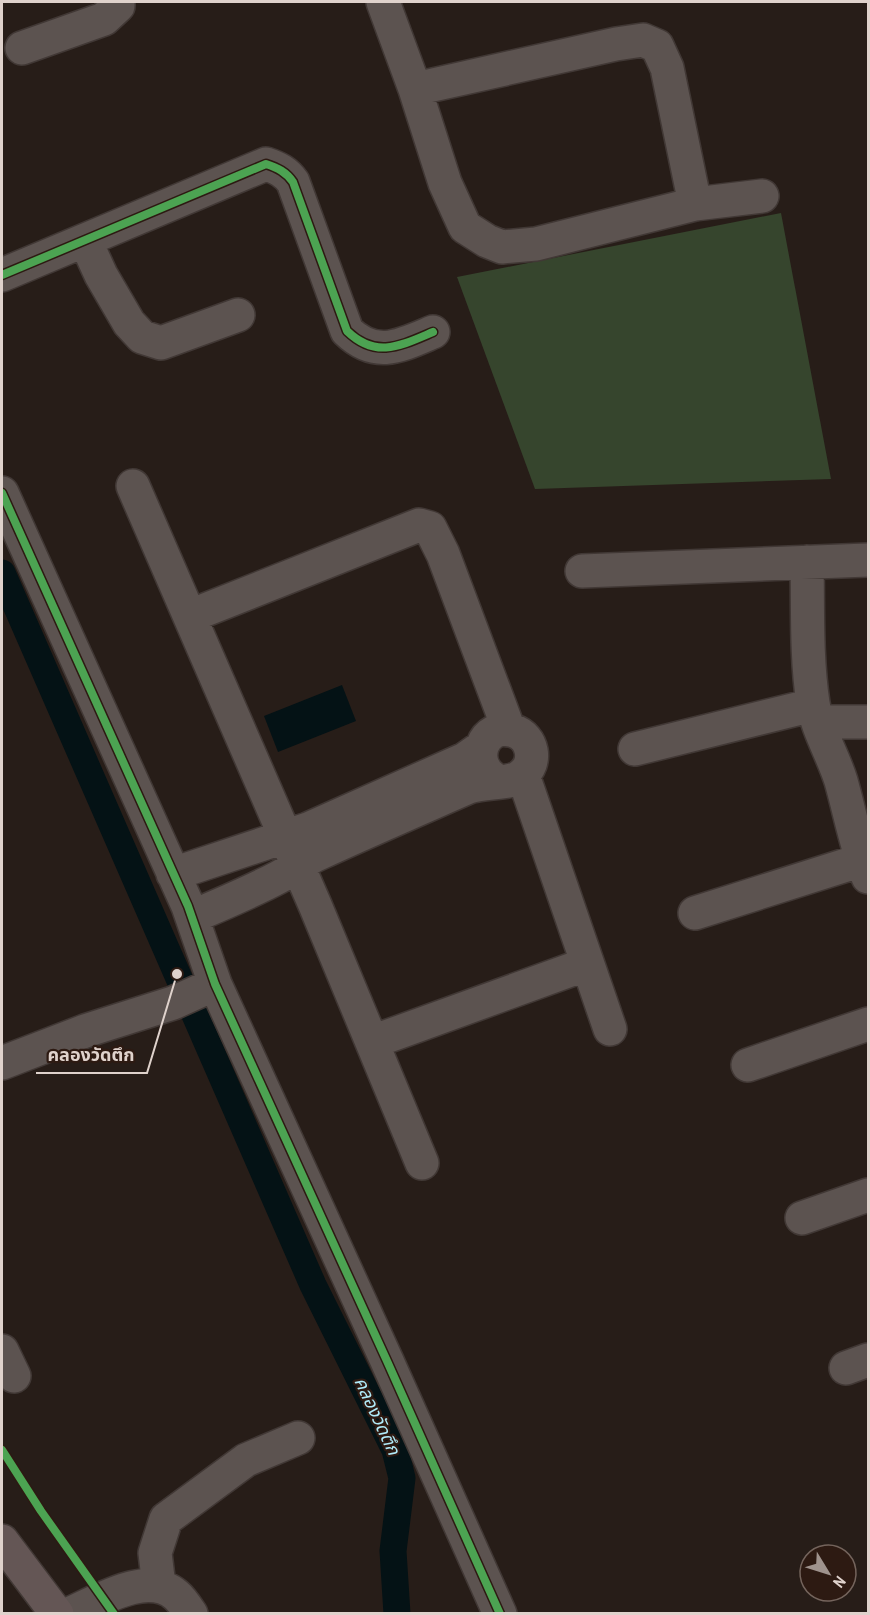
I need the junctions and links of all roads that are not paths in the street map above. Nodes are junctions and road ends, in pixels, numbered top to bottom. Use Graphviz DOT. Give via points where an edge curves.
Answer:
graph roads {
  1 [pos="118,2"];
  2 [pos="383,2"];
  3 [pos="22,48"];
  4 [pos="415,89"];
  5 [pos="762,196"];
  6 [pos="695,204"];
  7 [pos="85,240"];
  8 [pos="2,275"];
  9 [pos="238,315"];
  10 [pos="433,332"];
  11 [pos="133,486"];
  12 [pos="2,493"];
  13 [pos="868,560"];
  14 [pos="807,562"];
  15 [pos="582,571"];
  16 [pos="190,616"];
  17 [pos="815,714"];
  18 [pos="868,722"];
  19 [pos="508,730"];
  20 [pos="482,747"];
  21 [pos="635,749"];
  22 [pos="854,777"];
  23 [pos="511,778"];
  24 [pos="285,836"];
  25 [pos="298,866"];
  26 [pos="865,869"];
  27 [pos="173,874"];
  28 [pos="695,913"];
  29 [pos="192,917"];
  30 [pos="587,964"];
  31 [pos="195,993"];
  32 [pos="868,1024"];
  33 [pos="610,1029"];
  34 [pos="372,1042"];
  35 [pos="2,1063"];
  36 [pos="748,1065"];
  37 [pos="422,1163"];
  38 [pos="868,1195"];
  39 [pos="802,1218"];
  40 [pos="298,1438"];
  41 [pos="2,1541"];
  42 [pos="159,1586"];
  43 [pos="57,1614"];
  44 [pos="69,1614"];
  45 [pos="191,1614"];
  46 [pos="500,1614"];
  1 -- 3 [label="street" via="104,19"];
  2 -- 4 [label="street"];
  4 -- 6 [label="street" via="445,183 465,227 486,241 502,247 536,244"];
  4 -- 6 [label="street" via="643,40 657,46 667,68"];
  5 -- 6 [label="street"];
  7 -- 8 [label="street"];
  7 -- 9 [label="street" via="106,284 142,337 161,343"];
  7 -- 10 [label="street" via="266,164 279,169 293,182 347,331 358,342 374,348 400,345"];
  11 -- 16 [label="street"];
  12 -- 27 [label="street"];
  13 -- 14 [label="street"];
  14 -- 15 [label="street"];
  14 -- 17 [label="street" via="808,664"];
  16 -- 19 [label="street" via="419,525 430,528"];
  16 -- 24 [label="street"];
  17 -- 18 [label="street"];
  17 -- 21 [label="street"];
  17 -- 22 [label="street"];
  19 -- 20 [label="street" via="492,734"];
  19 -- 23 [label="street" via="517,732 529,744 531,760 528,769"];
  20 -- 23 [label="street" via="485,771"];
  20 -- 24 [label="street" via="465,759"];
  22 -- 26 [label="street"];
  23 -- 25 [label="street" via="474,786"];
  23 -- 30 [label="street"];
  24 -- 25 [label="street"];
  24 -- 27 [label="street"];
  25 -- 29 [label="street"];
  25 -- 34 [label="street"];
  26 -- 28 [label="street"];
  27 -- 29 [label="street"];
  29 -- 31 [label="street"];
  30 -- 33 [label="street"];
  30 -- 34 [label="street"];
  31 -- 35 [label="street"];
  31 -- 46 [label="street" via="387,1361"];
  32 -- 36 [label="street"];
  34 -- 37 [label="street"];
  38 -- 39 [label="street"];
  40 -- 42 [label="street" via="246,1460 166,1519 155,1552"];
  41 -- 43 [label="main road"];
  42 -- 44 [label="street" via="134,1585"];
  42 -- 45 [label="street" via="176,1594"];
}
